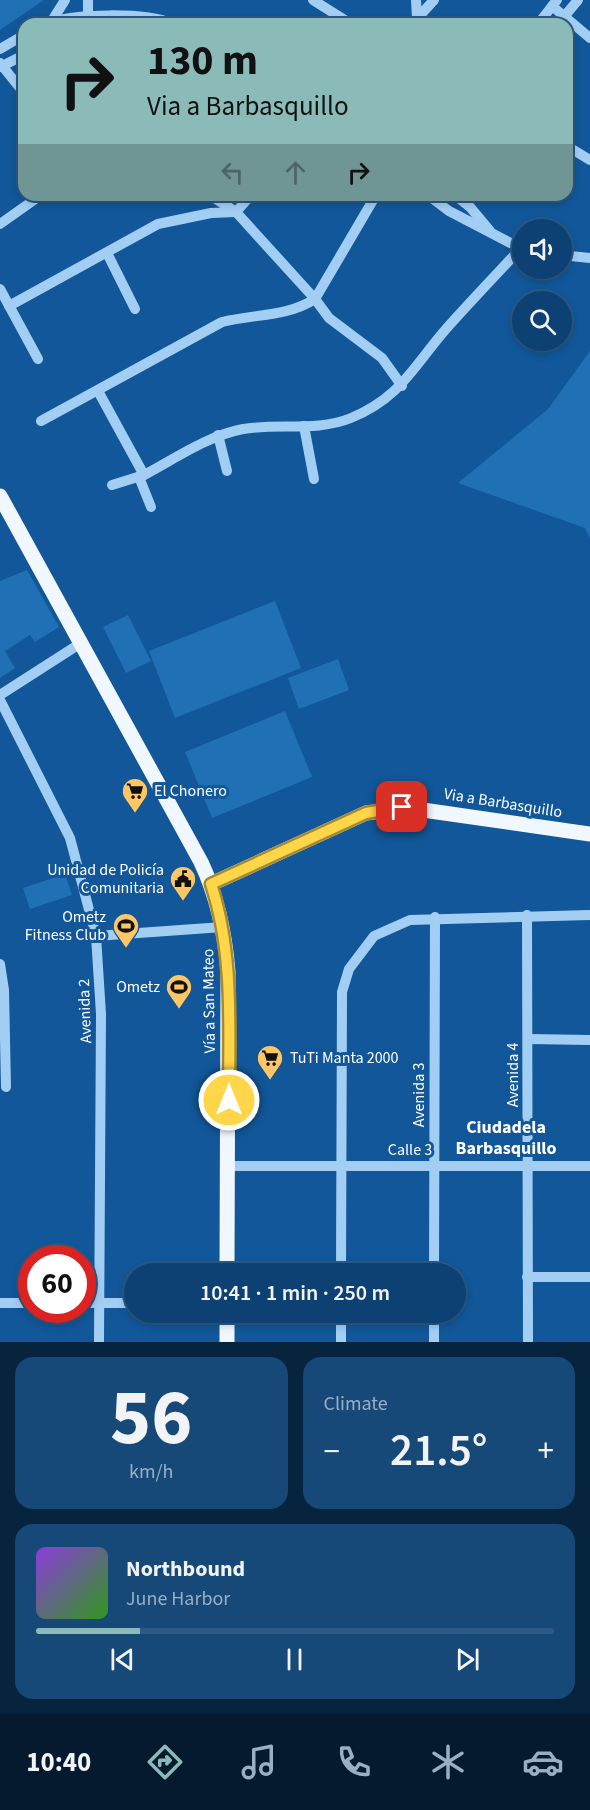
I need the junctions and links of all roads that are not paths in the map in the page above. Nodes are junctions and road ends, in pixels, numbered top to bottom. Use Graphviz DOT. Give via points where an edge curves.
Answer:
graph roads {
  1 [pos="65,0"];
  2 [pos="88,0"];
  3 [pos="314,0"];
  4 [pos="416,0"];
  5 [pos="434,0"];
  6 [pos="578,0"];
  7 [pos="555,3"];
  8 [pos="52,18"];
  9 [pos="87,18"];
  10 [pos="125,18"];
  11 [pos="143,18"];
  12 [pos="342,18"];
  13 [pos="415,18"];
  14 [pos="418,18"];
  15 [pos="543,18"];
  16 [pos="560,18"];
  17 [pos="563,18"];
  18 [pos="573,27"];
  19 [pos="18,38"];
  20 [pos="590,38"];
  21 [pos="0,49"];
  22 [pos="18,58"];
  23 [pos="1,65"];
  24 [pos="18,86"];
  25 [pos="573,150"];
  26 [pos="590,160"];
  27 [pos="33,201"];
  28 [pos="219,201"];
  29 [pos="246,201"];
  30 [pos="372,201"];
  31 [pos="436,201"];
  32 [pos="462,201"];
  33 [pos="236,212"];
  34 [pos="0,224"];
  35 [pos="496,238"];
  36 [pos="512,245"];
  37 [pos="106,253"];
  38 [pos="572,256"];
  39 [pos="512,258"];
  40 [pos="590,258"];
  41 [pos="0,290"];
  42 [pos="315,299"];
  43 [pos="9,306"];
  44 [pos="135,309"];
  45 [pos="38,359"];
  46 [pos="402,386"];
  47 [pos="98,391"];
  48 [pos="41,421"];
  49 [pos="304,426"];
  50 [pos="218,435"];
  51 [pos="227,471"];
  52 [pos="142,476"];
  53 [pos="314,479"];
  54 [pos="112,485"];
  55 [pos="0,496"];
  56 [pos="151,507"];
  57 [pos="81,643"];
  58 [pos="0,695"];
  59 [pos="0,700"];
  60 [pos="590,834"];
  61 [pos="211,884"];
  62 [pos="527,915"];
  63 [pos="590,915"];
  64 [pos="435,917"];
  65 [pos="223,927"];
  66 [pos="96,936"];
  67 [pos="0,964"];
  68 [pos="528,1039"];
  69 [pos="590,1040"];
  70 [pos="2,1063"];
  71 [pos="6,1087"];
  72 [pos="340,1165"];
  73 [pos="433,1165"];
  74 [pos="528,1165"];
  75 [pos="230,1166"];
  76 [pos="590,1166"];
  77 [pos="227,1263"];
  78 [pos="341,1263"];
  79 [pos="434,1263"];
  80 [pos="527,1277"];
  81 [pos="590,1277"];
  82 [pos="0,1303"];
  83 [pos="18,1303"];
  84 [pos="99,1303"];
  85 [pos="124,1303"];
  86 [pos="227,1323"];
  87 [pos="341,1323"];
  88 [pos="434,1323"];
  89 [pos="99,1342"];
  90 [pos="227,1342"];
  91 [pos="341,1342"];
  92 [pos="434,1342"];
  93 [pos="528,1342"];
  1 -- 8 [label="street"];
  2 -- 9 [label="street"];
  3 -- 12 [label="street"];
  4 -- 13 [label="street"];
  5 -- 14 [label="street"];
  6 -- 17 [label="street"];
  7 -- 15 [label="street"];
  7 -- 16 [label="street"];
  10 -- 11 [label="street"];
  18 -- 20 [label="street"];
  19 -- 21 [label="street"];
  22 -- 23 [label="street"];
  23 -- 24 [label="street"];
  25 -- 26 [label="street"];
  27 -- 34 [label="street"];
  28 -- 33 [label="street"];
  29 -- 33 [label="street"];
  30 -- 42 [label="street"];
  31 -- 35 [label="street"];
  32 -- 35 [label="street"];
  33 -- 37 [label="street" via="158,224"];
  33 -- 42 [label="street"];
  35 -- 36 [label="street"];
  37 -- 43 [label="street"];
  37 -- 44 [label="street"];
  38 -- 40 [label="street"];
  39 -- 46 [label="street" via="476,294"];
  41 -- 43 [label="street"];
  42 -- 46 [label="street" via="329,318 382,358"];
  42 -- 47 [label="street" via="275,315 222,322"];
  43 -- 45 [label="street"];
  46 -- 49 [label="street" via="351,418"];
  47 -- 48 [label="street"];
  47 -- 52 [label="street"];
  49 -- 50 [label="street" via="254,428"];
  49 -- 53 [label="street"];
  50 -- 51 [label="street"];
  50 -- 52 [label="street"];
  52 -- 54 [label="street"];
  52 -- 56 [label="street"];
  55 -- 57 [label="main road, Vía a San Mateo"];
  57 -- 58 [label="street"];
  57 -- 61 [label="main road, Vía a San Mateo"];
  59 -- 66 [label="street, Avenida 2" via="70,838"];
  60 -- 61 [label="main road, Via a Barbasquillo" via="439,811 393,808 366,813"];
  61 -- 65 [label="main road, Vía a San Mateo"];
  62 -- 63 [label="street"];
  62 -- 64 [label="street"];
  62 -- 68 [label="street, Avenida 4"];
  64 -- 72 [label="street" via="410,920 374,936 349,969 342,992 344,1156"];
  64 -- 73 [label="street, Avenida 3"];
  65 -- 66 [label="street"];
  65 -- 75 [label="main road, Vía a San Mateo" via="228,972"];
  66 -- 84 [label="street, Avenida 2" via="101,1014"];
  67 -- 70 [label="street" via="4,990"];
  68 -- 69 [label="street"];
  68 -- 74 [label="street, Avenida 4"];
  70 -- 71 [label="street"];
  72 -- 73 [label="street, Calle 3"];
  72 -- 75 [label="street, Calle 3"];
  72 -- 78 [label="street"];
  73 -- 74 [label="street, Calle 3"];
  73 -- 79 [label="street, Avenida 3"];
  74 -- 76 [label="street, Calle 3"];
  74 -- 80 [label="street, Avenida 4"];
  75 -- 77 [label="main road, Vía a San Mateo"];
  80 -- 81 [label="street"];
  80 -- 93 [label="street, Avenida 4"];
  82 -- 83 [label="street"];
  84 -- 85 [label="street"];
  84 -- 89 [label="street, Avenida 2"];
  86 -- 90 [label="main road"];
  87 -- 91 [label="street"];
  88 -- 92 [label="street"];
}
